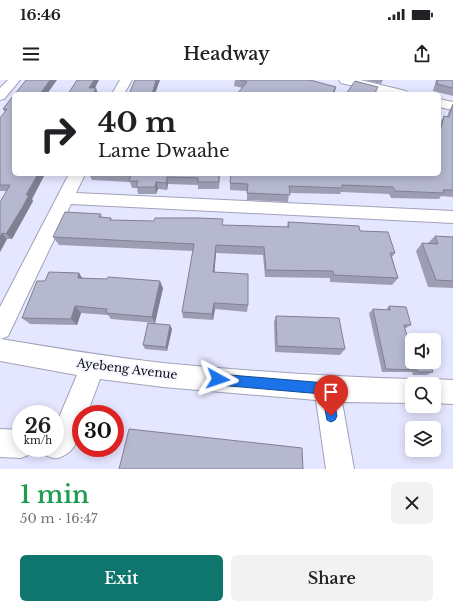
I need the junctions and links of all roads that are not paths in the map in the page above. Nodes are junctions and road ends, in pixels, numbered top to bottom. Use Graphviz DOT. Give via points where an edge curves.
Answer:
graph roads {
  1 [pos="14,80"];
  2 [pos="126,80"];
  3 [pos="345,80"];
  4 [pos="119,92"];
  5 [pos="394,92"];
  6 [pos="0,96"];
  7 [pos="441,103"];
  8 [pos="453,106"];
  9 [pos="76,176"];
  10 [pos="64,198"];
  11 [pos="453,217"];
  12 [pos="0,329"];
  13 [pos="0,350"];
  14 [pos="93,366"];
  15 [pos="326,389"];
  16 [pos="405,391"];
  17 [pos="441,391"];
  18 [pos="453,392"];
  19 [pos="64,437"];
  20 [pos="0,443"];
  21 [pos="12,444"];
  22 [pos="340,469"];
  1 -- 6 [label="street"];
  2 -- 4 [label="street"];
  3 -- 5 [label="street"];
  7 -- 8 [label="street"];
  9 -- 10 [label="street"];
  10 -- 11 [label="street"];
  10 -- 12 [label="street"];
  13 -- 14 [label="street, Ayebeng Avenue"];
  14 -- 15 [label="street, Ayebeng Avenue" via="163,375"];
  14 -- 19 [label="street"];
  15 -- 16 [label="street, Ayebeng Avenue"];
  15 -- 22 [label="street"];
  17 -- 18 [label="street"];
  20 -- 21 [label="street"];
}
